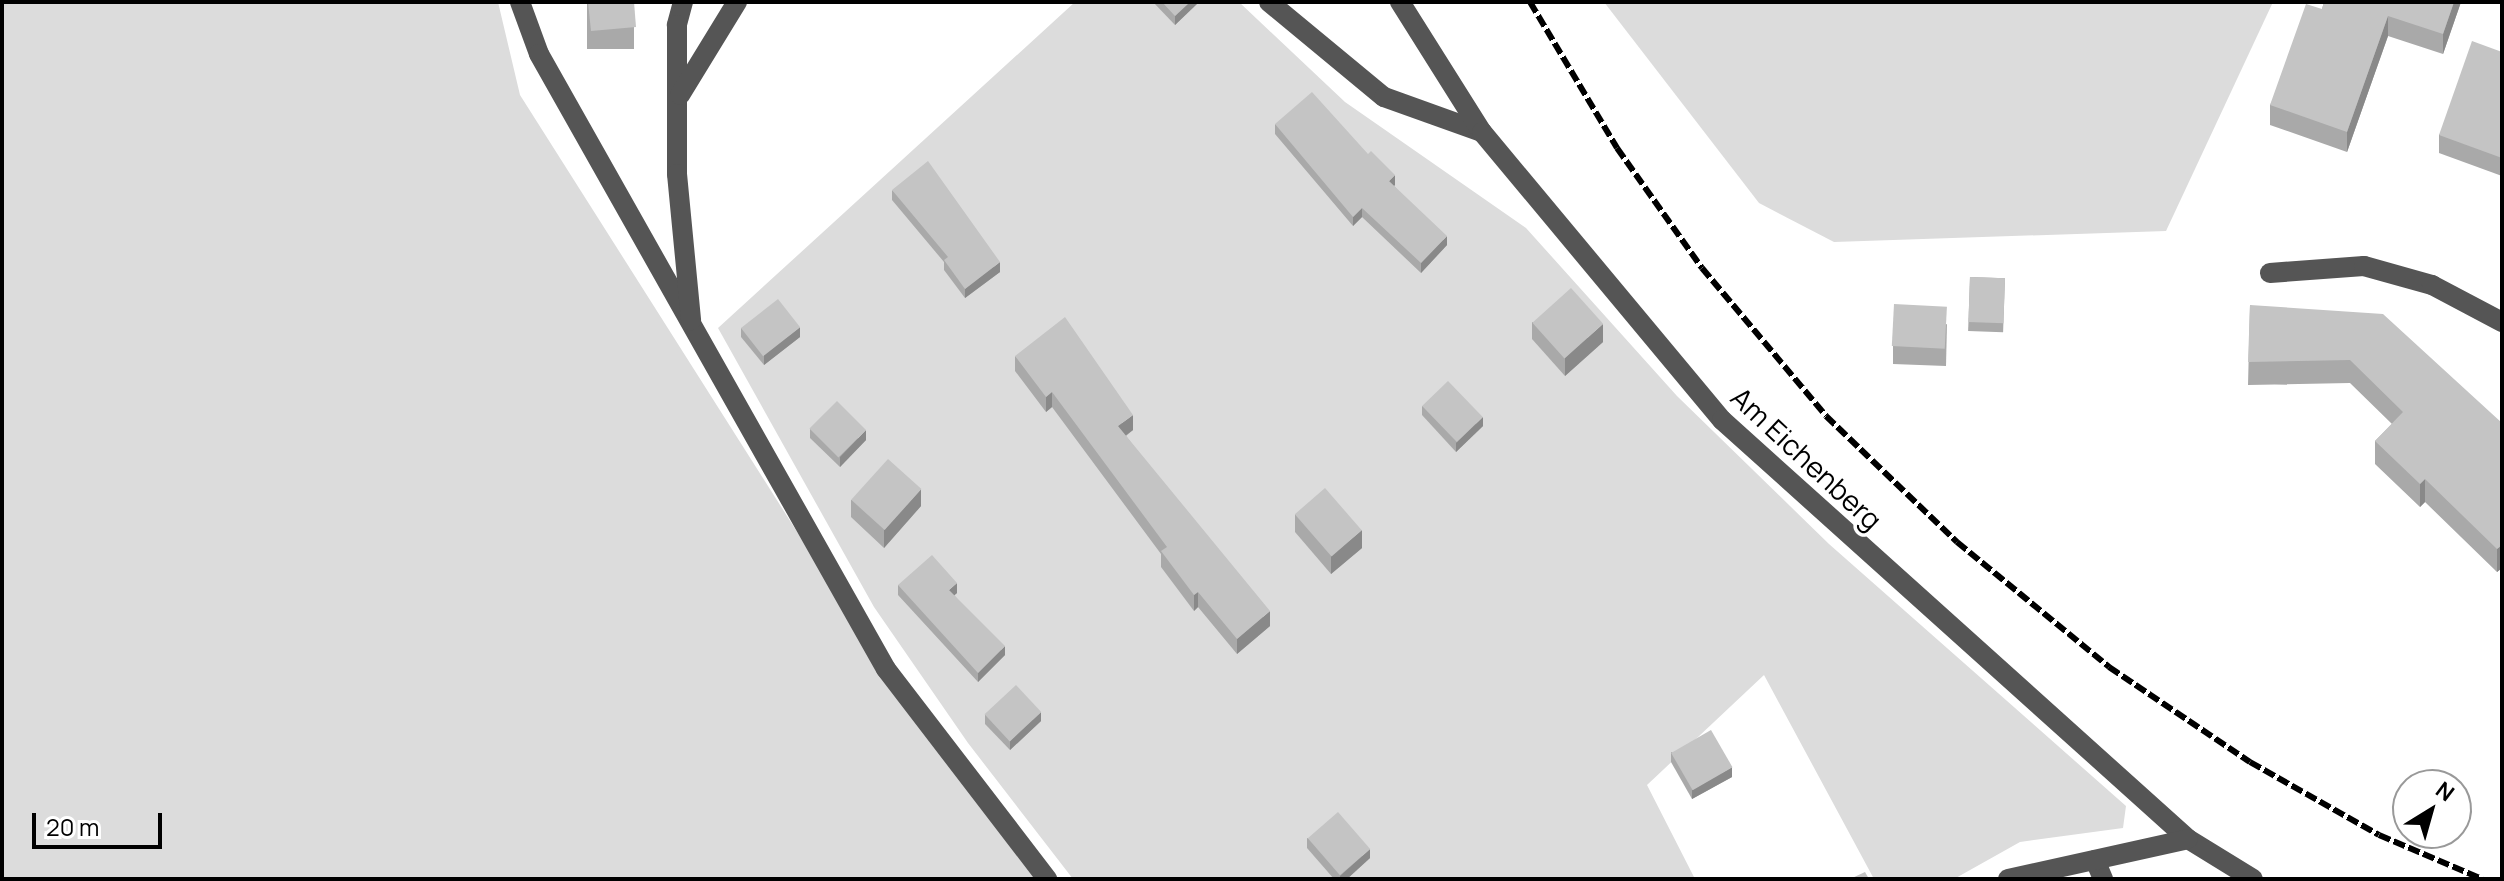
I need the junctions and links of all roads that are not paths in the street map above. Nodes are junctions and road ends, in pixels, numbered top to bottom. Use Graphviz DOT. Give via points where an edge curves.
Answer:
graph roads {
  1 [pos="520,2"];
  2 [pos="683,2"];
  3 [pos="737,2"];
  4 [pos="1269,2"];
  5 [pos="1400,2"];
  6 [pos="680,95"];
  7 [pos="1482,132"];
  8 [pos="2270,273"];
  9 [pos="2502,322"];
  10 [pos="692,328"];
  11 [pos="2188,839"];
  12 [pos="2099,869"];
  13 [pos="1047,879"];
  14 [pos="2008,879"];
  15 [pos="2253,879"];
  1 -- 10 [label="street" via="539,54"];
  2 -- 6 [label="street" via="677,25"];
  3 -- 6 [label="street"];
  4 -- 7 [label="street" via="1384,97"];
  5 -- 7 [label="street, Am Eichenberg"];
  6 -- 10 [label="street" via="677,174"];
  7 -- 11 [label="street, Am Eichenberg" via="1722,420"];
  8 -- 9 [label="street" via="2364,266 2432,285"];
  10 -- 13 [label="street" via="886,669"];
  11 -- 12 [label="street"];
  11 -- 15 [label="street, Am Eichenberg"];
  12 -- 14 [label="street"];
}
